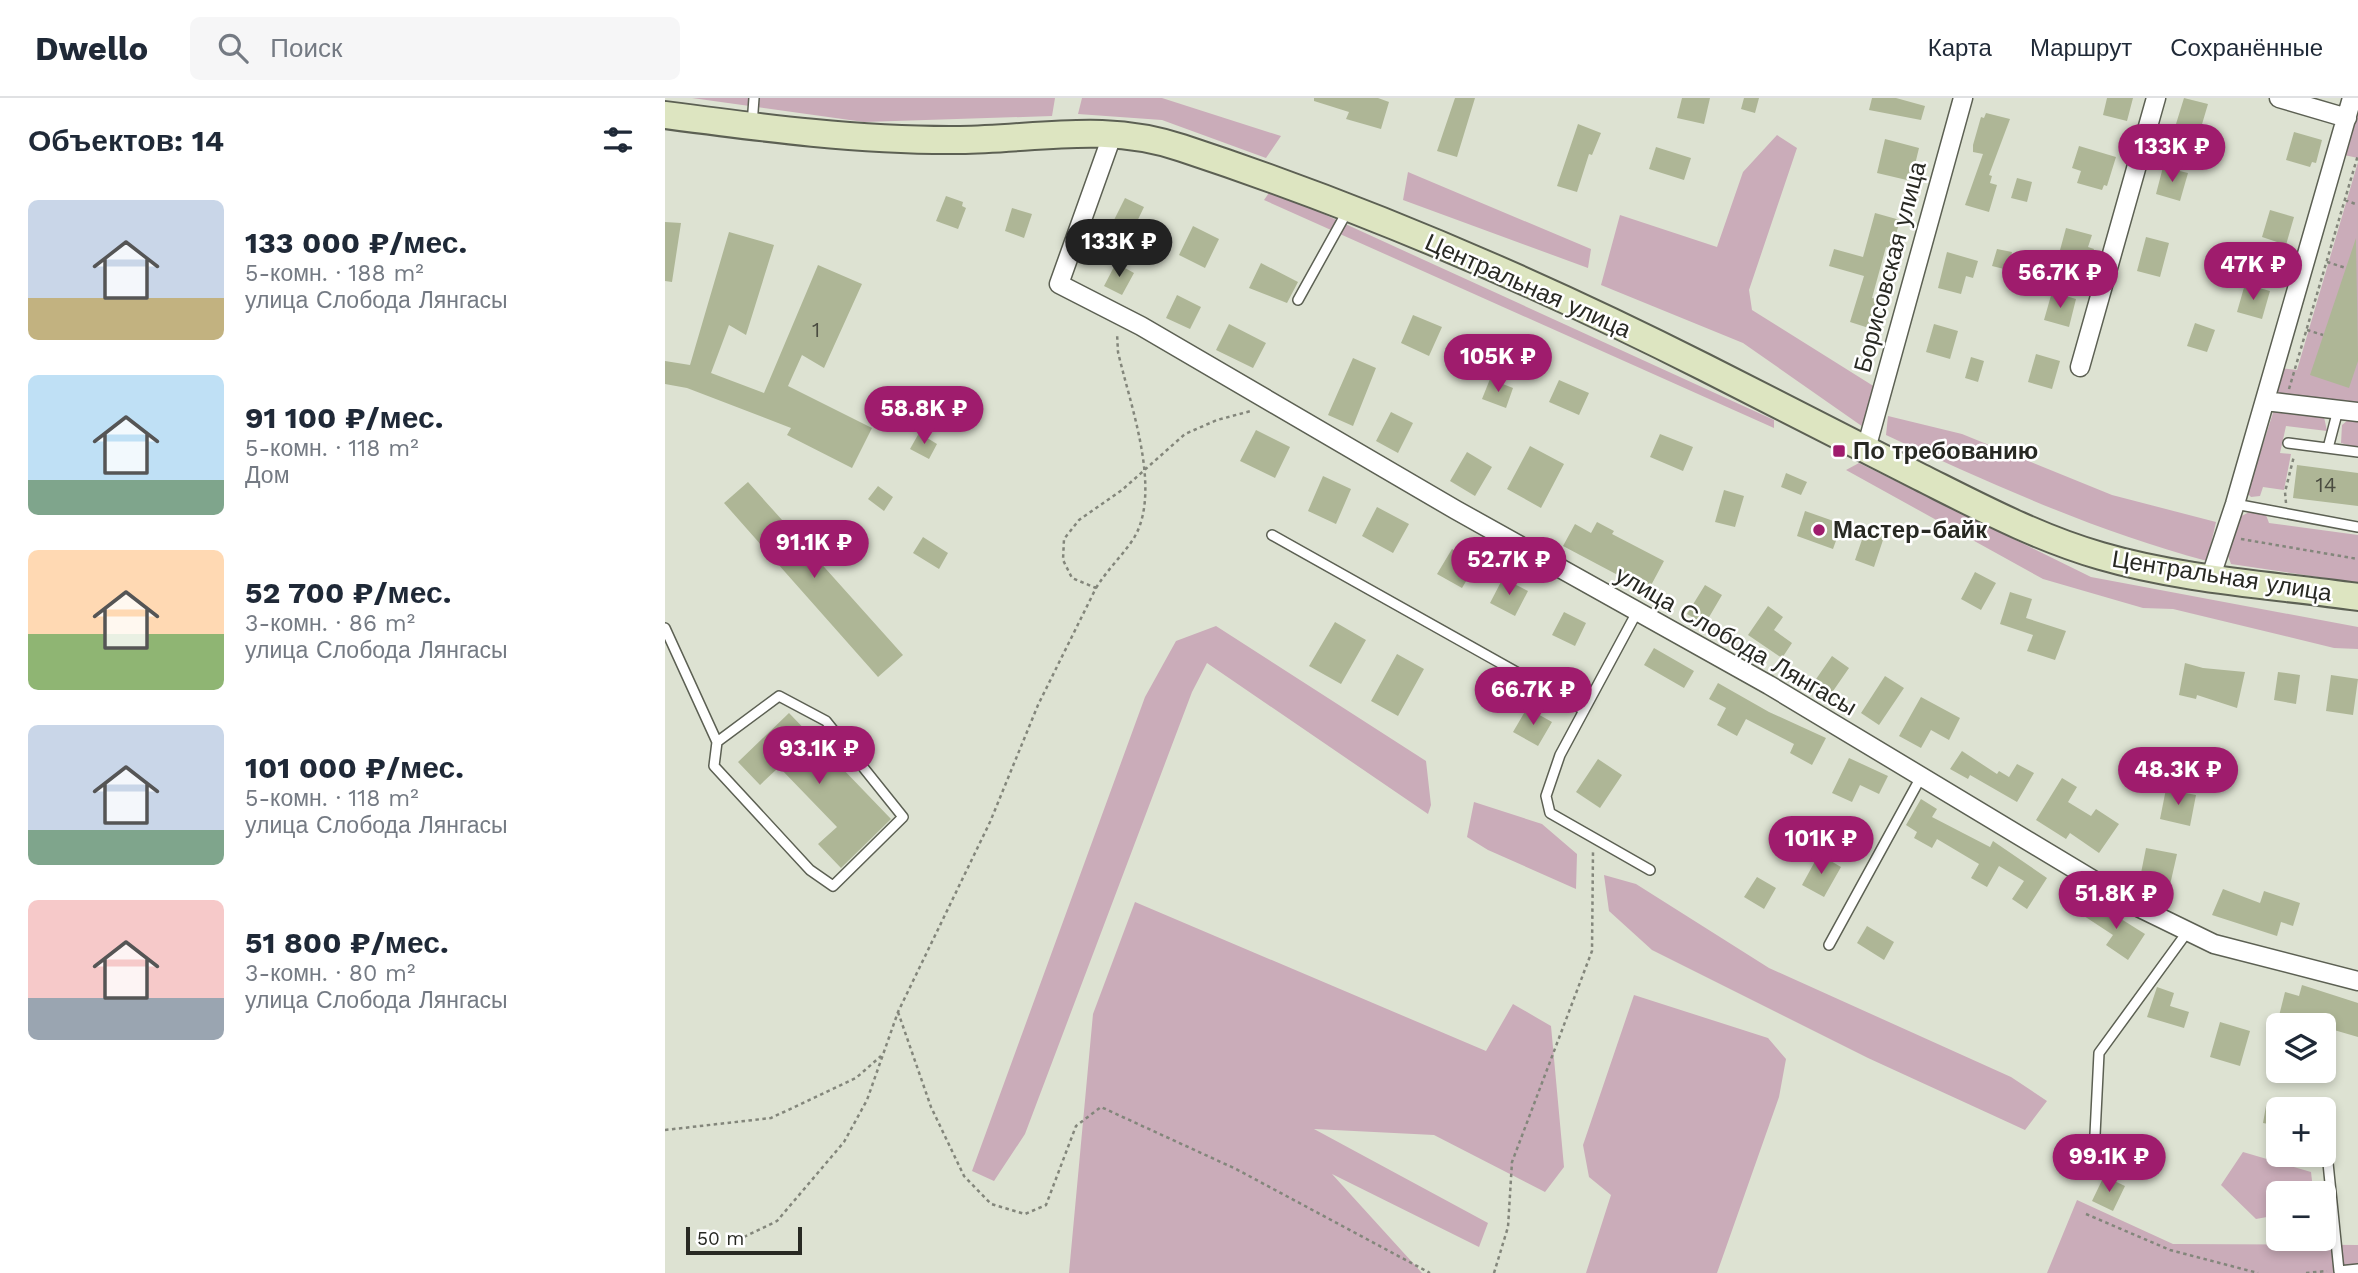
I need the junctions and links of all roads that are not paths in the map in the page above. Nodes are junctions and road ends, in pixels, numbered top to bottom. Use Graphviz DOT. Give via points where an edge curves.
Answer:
graph roads {
  1 [pos="754,98"];
  2 [pos="1963,98"];
  3 [pos="2156,98"];
  4 [pos="2279,98"];
  5 [pos="2352,98"];
  6 [pos="665,115"];
  7 [pos="2347,118"];
  8 [pos="751,126"];
  9 [pos="1112,132"];
  10 [pos="1349,209"];
  11 [pos="1298,300"];
  12 [pos="2080,367"];
  13 [pos="2265,401"];
  14 [pos="2338,410"];
  15 [pos="2358,412"];
  16 [pos="2288,443"];
  17 [pos="2328,448"];
  18 [pos="1866,449"];
  19 [pos="2358,452"];
  20 [pos="2235,504"];
  21 [pos="2358,527"];
  22 [pos="1272,535"];
  23 [pos="2211,576"];
  24 [pos="2358,597"];
  25 [pos="1637,612"];
  26 [pos="665,628"];
  27 [pos="1584,710"];
  28 [pos="717,742"];
  29 [pos="1921,777"];
  30 [pos="1650,870"];
  31 [pos="2188,931"];
  32 [pos="1829,945"];
  33 [pos="2358,981"];
  34 [pos="2094,1155"];
  35 [pos="2328,1167"];
  36 [pos="2358,1269"];
  1 -- 8 [label="lane"];
  2 -- 18 [label="street, Борисовская улица"];
  3 -- 12 [label="street"];
  4 -- 7 [label="street"];
  5 -- 7 [label="street"];
  6 -- 8 [label="street, Центральная улица"];
  7 -- 13 [label="street"];
  8 -- 9 [label="street, Центральная улица" via="812,135 951,140"];
  9 -- 10 [label="street, Центральная улица" via="1182,148"];
  9 -- 25 [label="street, улица Слобода Лянгасы" via="1059,284"];
  10 -- 11 [label="lane"];
  10 -- 18 [label="street, Центральная улица" via="1598,316"];
  13 -- 14 [label="street"];
  13 -- 20 [label="street"];
  14 -- 15 [label="street"];
  14 -- 17 [label="lane"];
  16 -- 17 [label="lane"];
  17 -- 19 [label="lane"];
  18 -- 23 [label="street, Центральная улица" via="2051,539 2110,559"];
  20 -- 21 [label="lane"];
  20 -- 23 [label="street"];
  22 -- 27 [label="lane"];
  23 -- 24 [label="street, Центральная улица"];
  25 -- 27 [label="lane"];
  25 -- 29 [label="street, улица Слобода Лянгасы"];
  26 -- 28 [label="lane"];
  27 -- 30 [label="lane" via="1560,755 1546,796 1550,813"];
  28 -- 28 [label="lane" via="779,696 826,721 903,817 833,886 810,870 714,766"];
  29 -- 31 [label="street, улица Слобода Лянгасы" via="2138,907"];
  29 -- 32 [label="lane"];
  31 -- 33 [label="street, улица Слобода Лянгасы" via="2214,944"];
  31 -- 34 [label="lane" via="2099,1053"];
  35 -- 36 [label="lane" via="2339,1271"];
}
